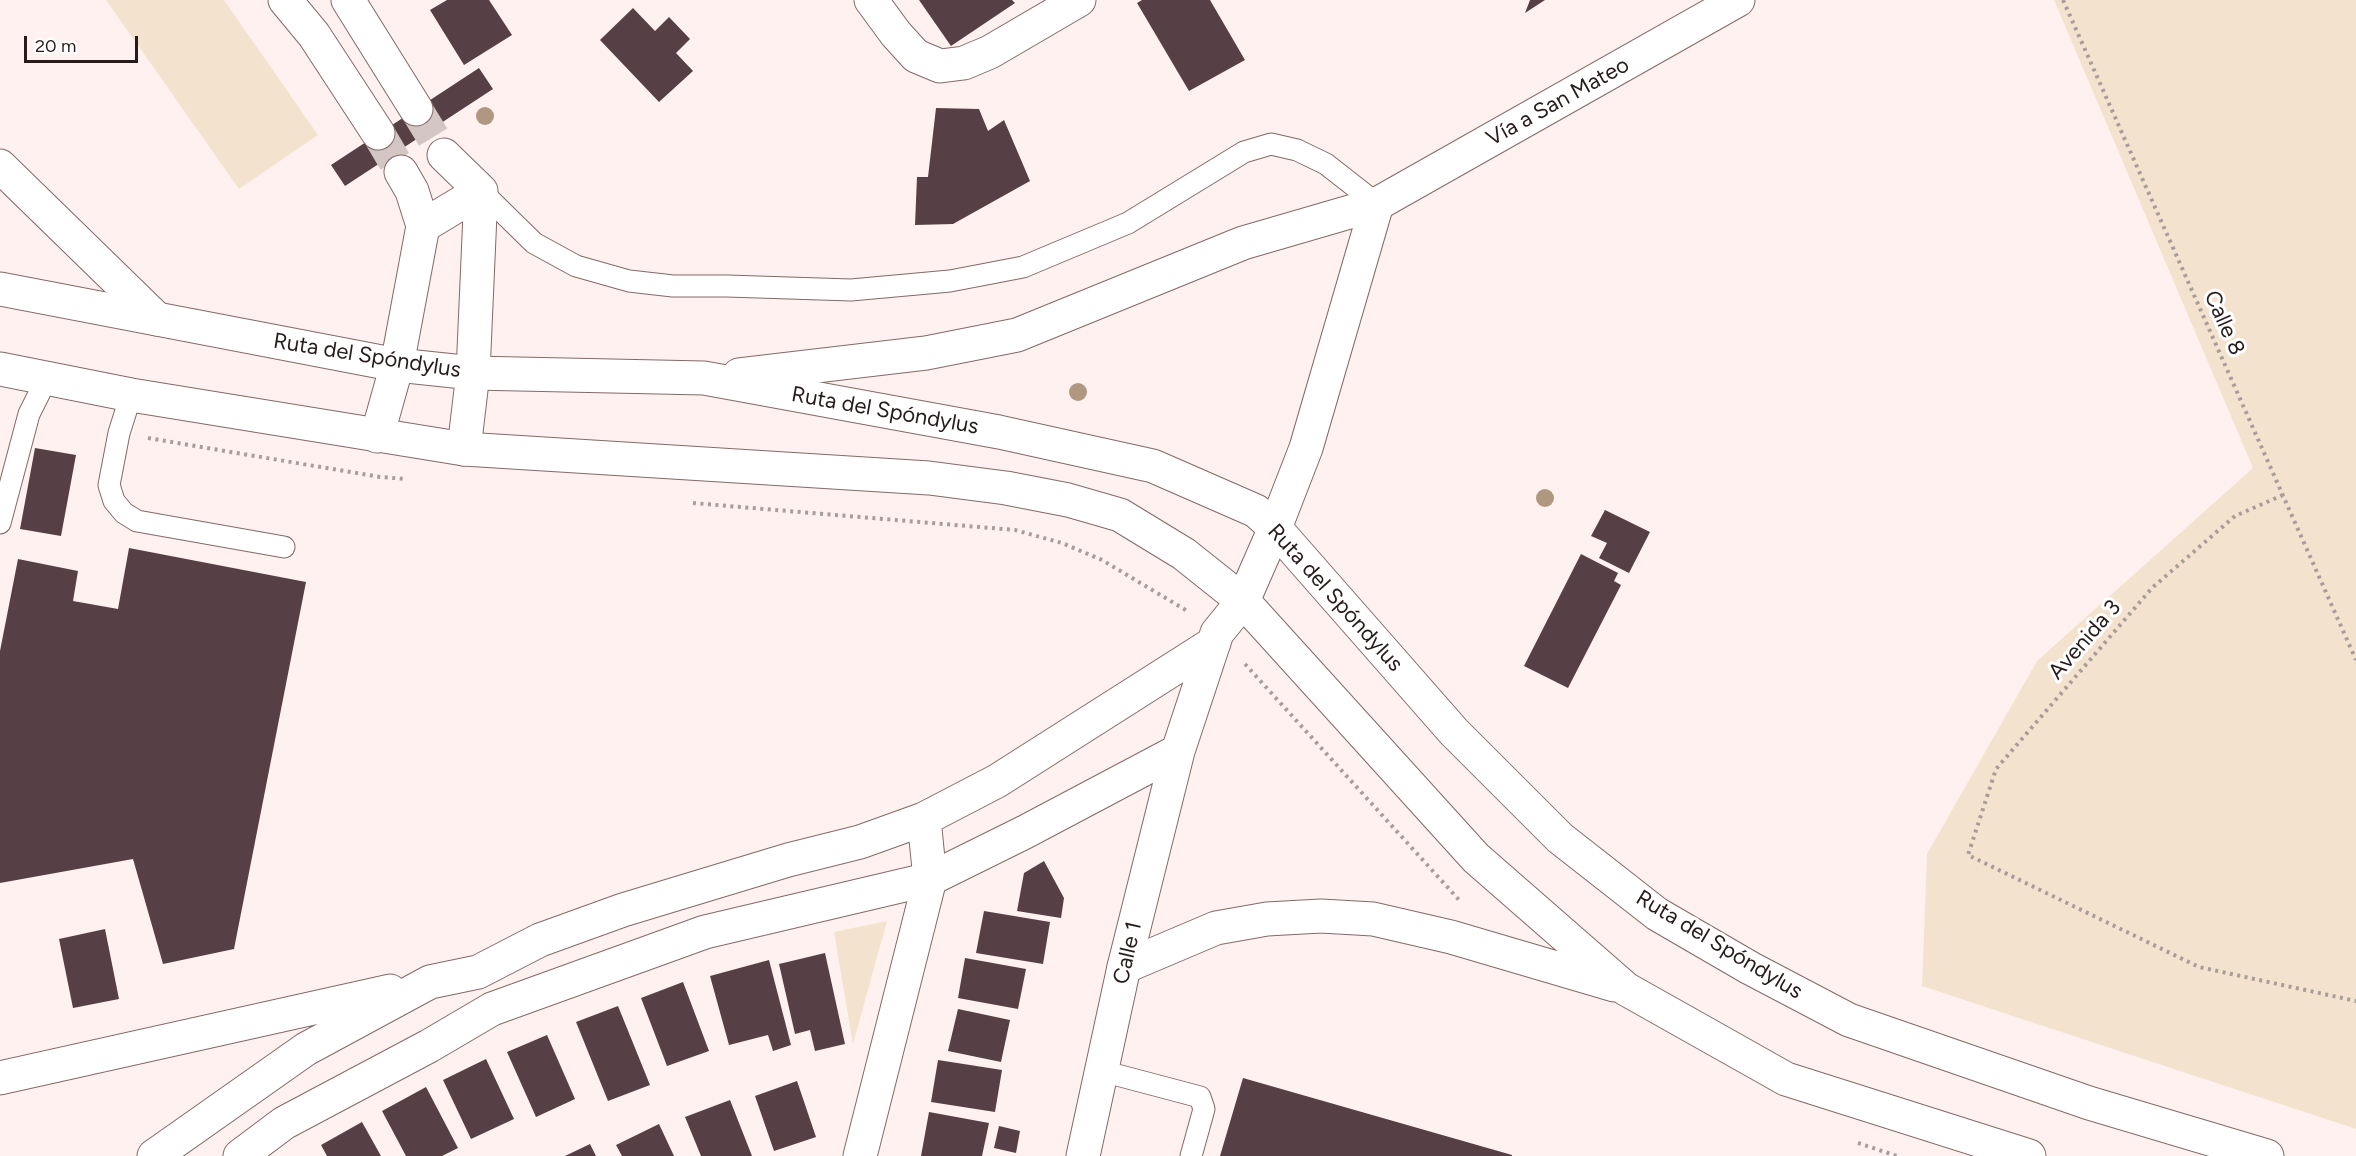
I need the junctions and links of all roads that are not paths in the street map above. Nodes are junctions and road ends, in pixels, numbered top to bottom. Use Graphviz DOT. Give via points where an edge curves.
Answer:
graph roads {
  1 [pos="285,0"];
  2 [pos="348,0"];
  3 [pos="871,0"];
  4 [pos="1079,0"];
  5 [pos="1738,0"];
  6 [pos="314,35"];
  7 [pos="416,109"];
  8 [pos="378,133"];
  9 [pos="444,155"];
  10 [pos="0,166"];
  11 [pos="401,172"];
  12 [pos="481,192"];
  13 [pos="1377,204"];
  14 [pos="423,226"];
  15 [pos="0,289"];
  16 [pos="157,319"];
  17 [pos="397,365"];
  18 [pos="0,369"];
  19 [pos="473,373"];
  20 [pos="48,378"];
  21 [pos="704,378"];
  22 [pos="131,395"];
  23 [pos="377,436"];
  24 [pos="464,449"];
  25 [pos="0,523"];
  26 [pos="1275,528"];
  27 [pos="284,547"];
  28 [pos="1243,601"];
  29 [pos="1215,638"];
  30 [pos="1178,751"];
  31 [pos="924,819"];
  32 [pos="930,879"];
  33 [pos="694,888"];
  34 [pos="705,932"];
  35 [pos="1124,967"];
  36 [pos="478,972"];
  37 [pos="430,982"];
  38 [pos="1626,989"];
  39 [pos="492,1009"];
  40 [pos="1102,1071"];
  41 [pos="0,1078"];
  42 [pos="257,1081"];
  43 [pos="284,1123"];
  44 [pos="154,1156"];
  45 [pos="240,1156"];
  46 [pos="860,1156"];
  47 [pos="1083,1156"];
  48 [pos="1191,1156"];
  49 [pos="2025,1156"];
  50 [pos="2267,1156"];
  1 -- 6 [label="main road"];
  2 -- 6 [label="main road"];
  2 -- 7 [label="main road"];
  3 -- 4 [label="main road" via="916,56 940,66 964,63 990,52"];
  5 -- 13 [label="main road, Vía a San Mateo"];
  6 -- 8 [label="main road"];
  9 -- 12 [label="main road"];
  10 -- 16 [label="main road"];
  11 -- 14 [label="main road"];
  12 -- 13 [label="lane" via="534,243 576,266 628,282 850,290 950,281 1023,267 1128,223 1244,152 1271,144 1297,150 1326,164"];
  12 -- 14 [label="main road"];
  12 -- 19 [label="main road"];
  13 -- 21 [label="main road, Vía a San Mateo" via="1243,243 1017,334 926,353"];
  13 -- 26 [label="main road" via="1306,448"];
  14 -- 17 [label="main road"];
  15 -- 16 [label="main road, Ruta del Spóndylus"];
  16 -- 17 [label="main road, Ruta del Spóndylus"];
  17 -- 19 [label="main road, Ruta del Spóndylus"];
  17 -- 23 [label="main road"];
  18 -- 20 [label="main road"];
  19 -- 21 [label="main road, Ruta del Spóndylus"];
  19 -- 24 [label="main road"];
  20 -- 22 [label="main road"];
  20 -- 25 [label="lane" via="29,414"];
  21 -- 26 [label="main road, Ruta del Spóndylus" via="999,432 1153,466 1256,511"];
  22 -- 23 [label="main road"];
  22 -- 27 [label="lane" via="109,485 114,501 124,513 137,521"];
  23 -- 24 [label="main road"];
  24 -- 28 [label="main road" via="929,478 1068,500 1120,516 1184,554"];
  26 -- 28 [label="main road"];
  26 -- 50 [label="main road, Ruta del Spóndylus" via="1462,740 1560,838 1657,914 1849,1020 2089,1103"];
  28 -- 29 [label="main road"];
  28 -- 38 [label="main road" via="1476,858"];
  29 -- 30 [label="main road, Calle 1"];
  29 -- 31 [label="main road" via="997,781"];
  30 -- 32 [label="main road"];
  30 -- 35 [label="main road, Calle 1"];
  31 -- 32 [label="main road"];
  31 -- 33 [label="main road" via="861,842"];
  32 -- 34 [label="main road"];
  32 -- 46 [label="main road"];
  33 -- 34 [label="main road"];
  33 -- 36 [label="main road" via="540,940"];
  34 -- 39 [label="main road"];
  35 -- 38 [label="main road" via="1216,928 1267,919 1321,916 1373,919 1429,932"];
  35 -- 40 [label="main road, Calle 1"];
  36 -- 37 [label="main road"];
  36 -- 39 [label="main road"];
  37 -- 41 [label="main road"];
  37 -- 42 [label="main road" via="306,1049"];
  38 -- 49 [label="main road" via="1786,1079"];
  39 -- 43 [label="main road"];
  40 -- 47 [label="main road, Calle 1"];
  40 -- 48 [label="lane" via="1200,1097 1203,1109"];
  42 -- 43 [label="main road"];
  42 -- 44 [label="main road"];
  43 -- 45 [label="main road"];
}
